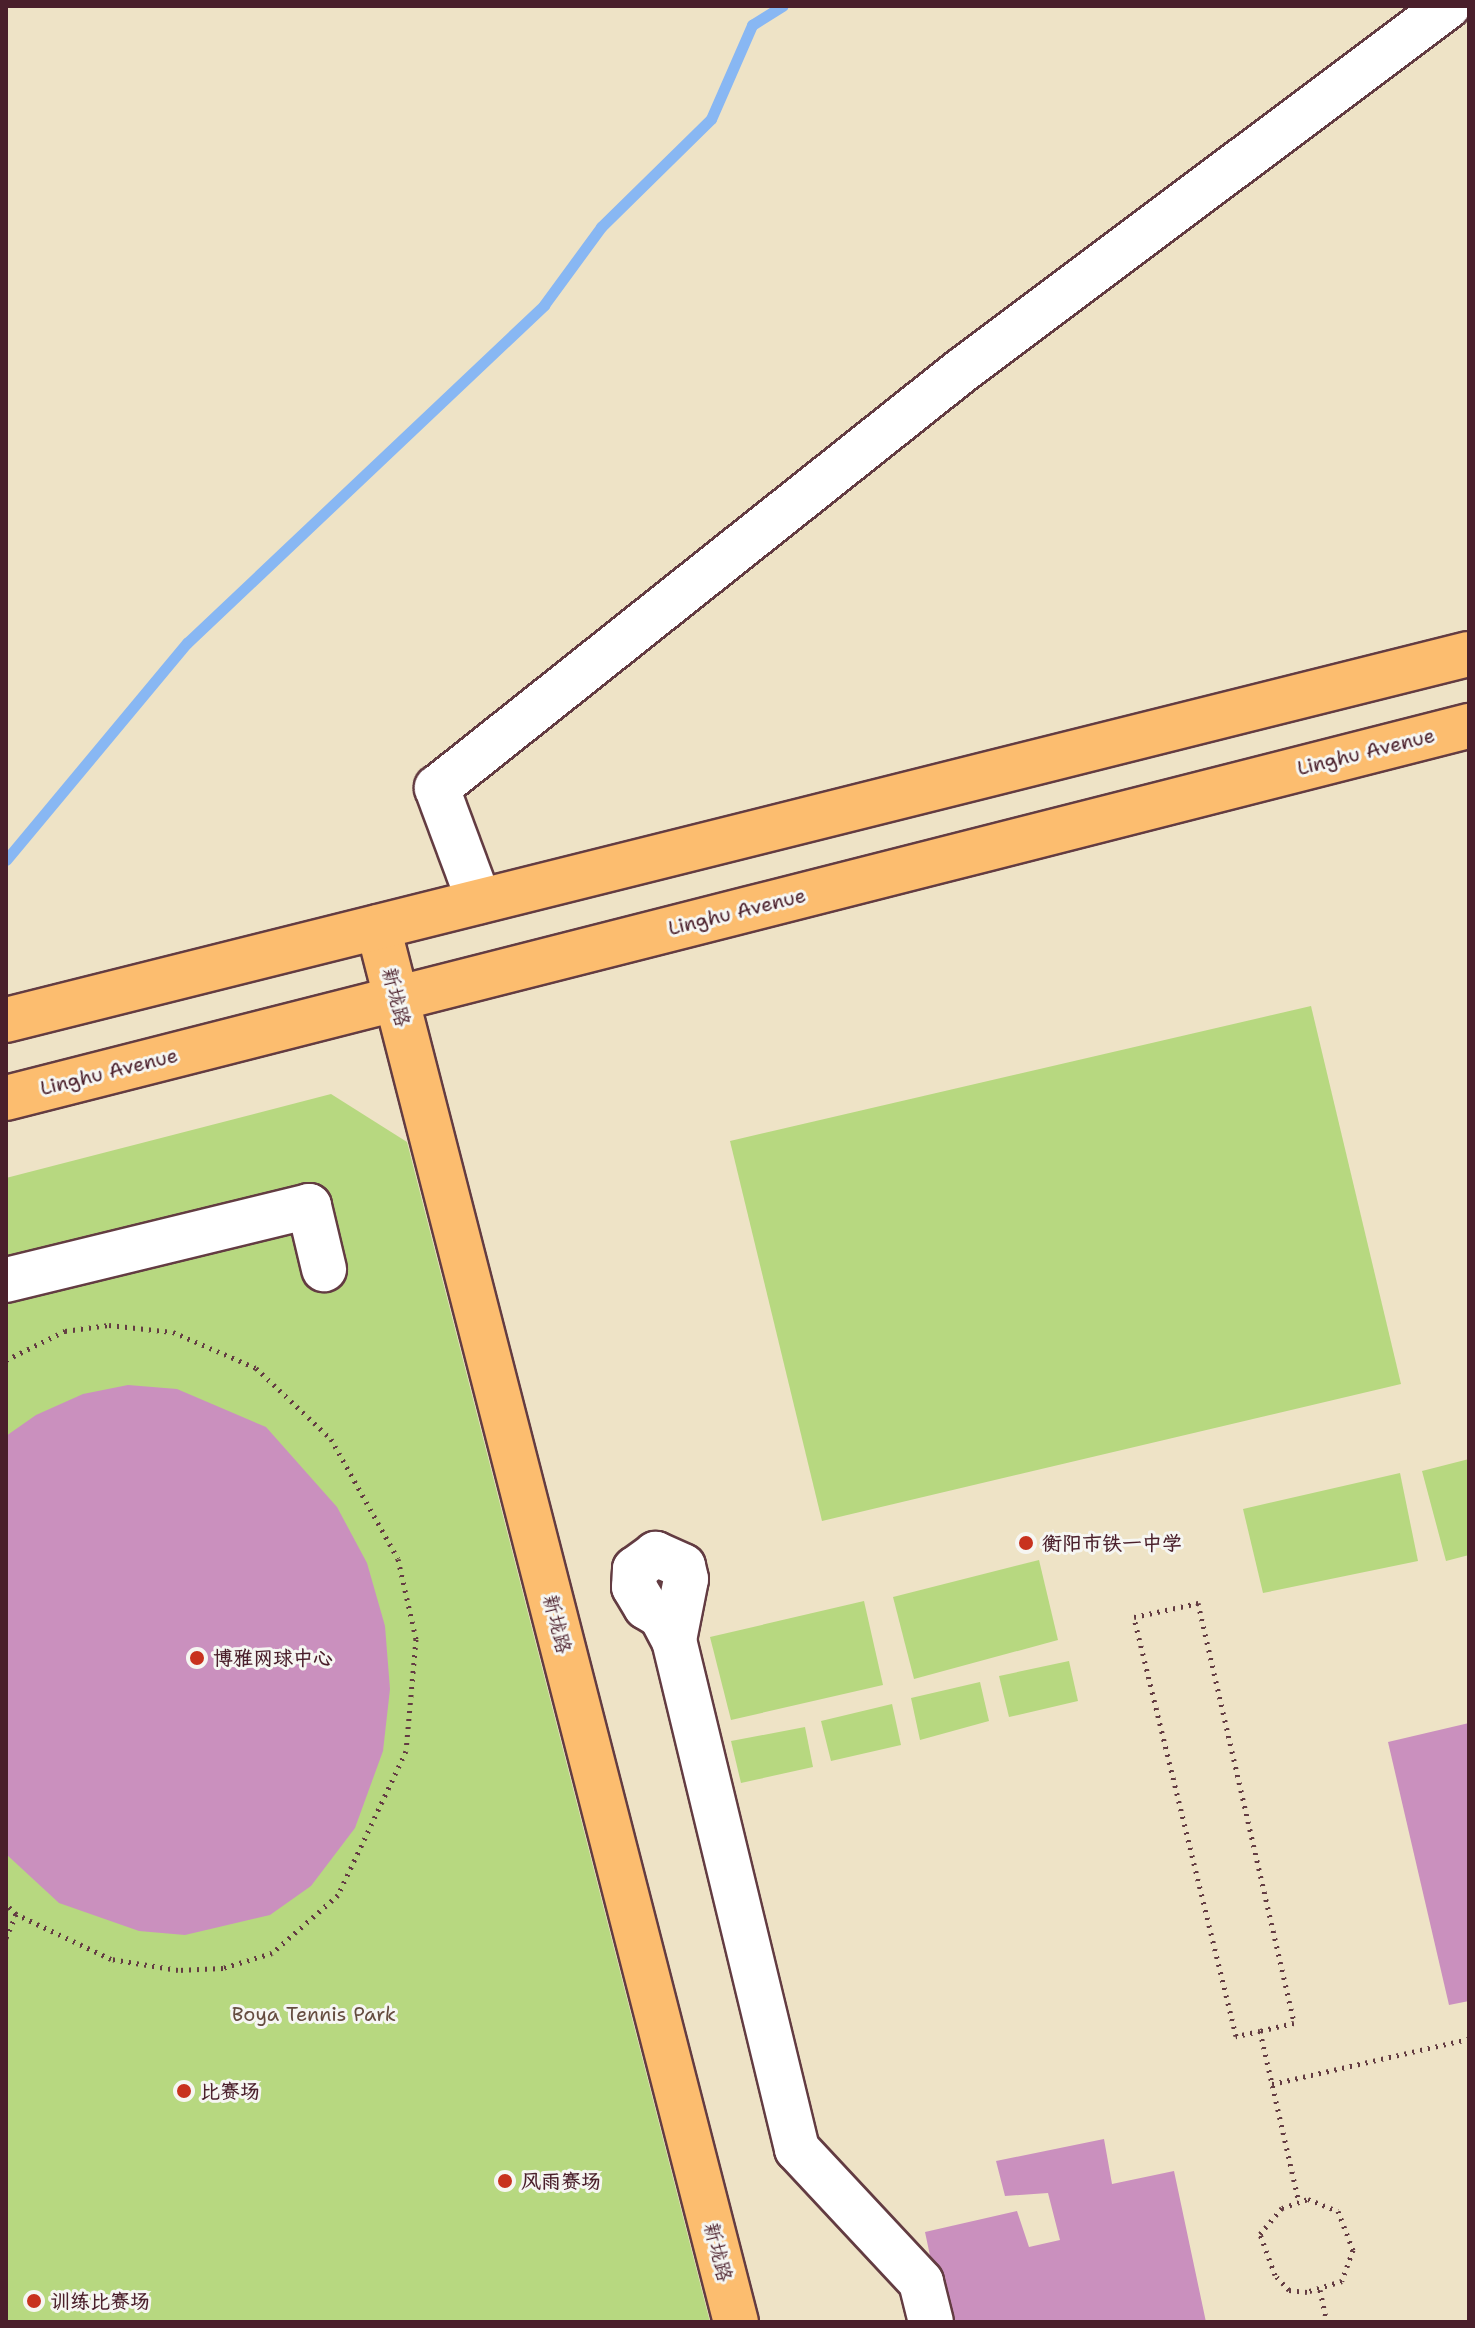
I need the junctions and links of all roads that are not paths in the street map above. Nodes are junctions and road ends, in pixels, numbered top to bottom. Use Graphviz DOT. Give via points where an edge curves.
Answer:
graph roads {
  1 [pos="1448,6"];
  2 [pos="1469,654"];
  3 [pos="1469,726"];
  4 [pos="479,901"];
  5 [pos="378,927"];
  6 [pos="396,999"];
  7 [pos="6,1020"];
  8 [pos="6,1098"];
  9 [pos="324,1269"];
  10 [pos="6,1280"];
  11 [pos="674,1640"];
  12 [pos="736,2322"];
  13 [pos="931,2322"];
  1 -- 4 [label="street" via="961,371 437,788"];
  2 -- 4 [label="main road"];
  3 -- 6 [label="main road, Linghu Avenue"];
  4 -- 5 [label="main road"];
  5 -- 6 [label="main road, 新垅路"];
  5 -- 7 [label="main road"];
  6 -- 8 [label="main road, Linghu Avenue"];
  6 -- 12 [label="main road, 新垅路"];
  9 -- 10 [label="street" via="309,1206"];
  11 -- 13 [label="street" via="797,2149 921,2282"];
}
